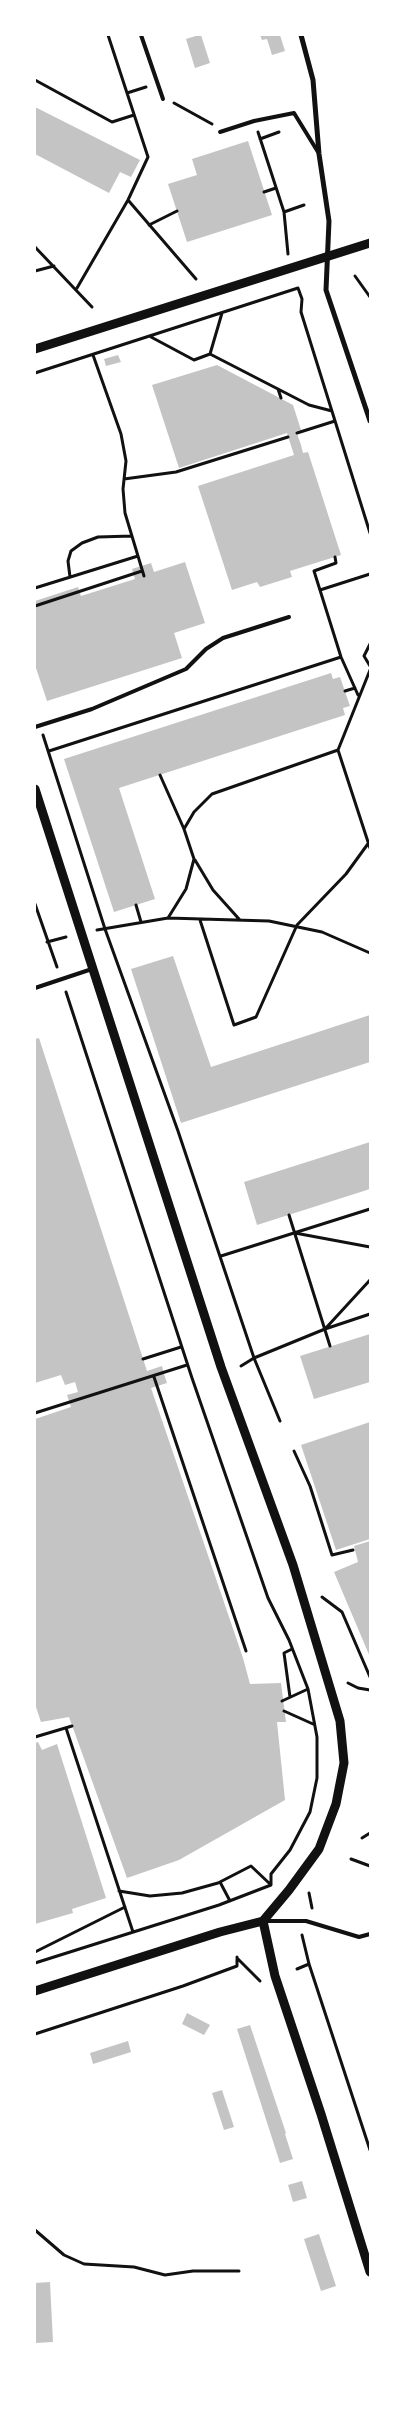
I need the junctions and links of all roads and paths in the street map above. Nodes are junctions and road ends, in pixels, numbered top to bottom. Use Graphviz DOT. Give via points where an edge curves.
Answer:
graph roads {
  1 [pos="108,35"];
  2 [pos="141,35"];
  3 [pos="301,35"];
  4 [pos="35,80"];
  5 [pos="157,83"];
  6 [pos="127,93"];
  7 [pos="163,99"];
  8 [pos="134,115"];
  9 [pos="254,121"];
  10 [pos="220,132"];
  11 [pos="279,132"];
  12 [pos="260,139"];
  13 [pos="319,154"];
  14 [pos="276,188"];
  15 [pos="264,192"];
  16 [pos="128,200"];
  17 [pos="304,204"];
  18 [pos="177,211"];
  19 [pos="284,212"];
  20 [pos="149,225"];
  21 [pos="370,243"];
  22 [pos="35,246"];
  23 [pos="288,254"];
  24 [pos="328,256"];
  25 [pos="54,266"];
  26 [pos="35,271"];
  27 [pos="355,276"];
  28 [pos="196,279"];
  29 [pos="76,288"];
  30 [pos="370,298"];
  31 [pos="92,307"];
  32 [pos="222,313"];
  33 [pos="150,337"];
  34 [pos="35,349"];
  35 [pos="210,354"];
  36 [pos="93,355"];
  37 [pos="35,373"];
  38 [pos="278,389"];
  39 [pos="281,398"];
  40 [pos="332,411"];
  41 [pos="335,421"];
  42 [pos="370,421"];
  43 [pos="297,433"];
  44 [pos="288,436"];
  45 [pos="124,480"];
  46 [pos="370,533"];
  47 [pos="132,536"];
  48 [pos="138,556"];
  49 [pos="335,557"];
  50 [pos="370,574"];
  51 [pos="70,577"];
  52 [pos="35,588"];
  53 [pos="320,590"];
  54 [pos="35,606"];
  55 [pos="289,617"];
  56 [pos="370,644"];
  57 [pos="341,657"];
  58 [pos="370,668"];
  59 [pos="355,688"];
  60 [pos="345,692"];
  61 [pos="358,696"];
  62 [pos="40,726"];
  63 [pos="35,727"];
  64 [pos="338,750"];
  65 [pos="49,751"];
  66 [pos="160,775"];
  67 [pos="35,789"];
  68 [pos="184,829"];
  69 [pos="370,844"];
  70 [pos="194,859"];
  71 [pos="35,904"];
  72 [pos="136,906"];
  73 [pos="168,918"];
  74 [pos="239,919"];
  75 [pos="200,920"];
  76 [pos="141,922"];
  77 [pos="297,925"];
  78 [pos="105,929"];
  79 [pos="98,930"];
  80 [pos="66,937"];
  81 [pos="47,942"];
  82 [pos="370,953"];
  83 [pos="57,967"];
  84 [pos="93,969"];
  85 [pos="35,988"];
  86 [pos="66,992"];
  87 [pos="370,1209"];
  88 [pos="289,1215"];
  89 [pos="294,1233"];
  90 [pos="370,1248"];
  91 [pos="221,1256"];
  92 [pos="370,1280"];
  93 [pos="370,1314"];
  94 [pos="325,1329"];
  95 [pos="330,1346"];
  96 [pos="181,1347"];
  97 [pos="143,1358"];
  98 [pos="254,1358"];
  99 [pos="187,1365"];
  100 [pos="241,1366"];
  101 [pos="154,1377"];
  102 [pos="35,1413"];
  103 [pos="280,1421"];
  104 [pos="294,1452"];
  105 [pos="353,1550"];
  106 [pos="322,1597"];
  107 [pos="292,1650"];
  108 [pos="246,1651"];
  109 [pos="370,1677"];
  110 [pos="348,1683"];
  111 [pos="308,1689"];
  112 [pos="370,1690"];
  113 [pos="290,1697"];
  114 [pos="282,1701"];
  115 [pos="284,1711"];
  116 [pos="314,1724"];
  117 [pos="72,1726"];
  118 [pos="66,1728"];
  119 [pos="35,1737"];
  120 [pos="370,1832"];
  121 [pos="362,1838"];
  122 [pos="351,1859"];
  123 [pos="370,1866"];
  124 [pos="220,1882"];
  125 [pos="271,1885"];
  126 [pos="119,1891"];
  127 [pos="308,1893"];
  128 [pos="230,1901"];
  129 [pos="125,1907"];
  130 [pos="312,1908"];
  131 [pos="263,1921"];
  132 [pos="133,1932"];
  133 [pos="370,1934"];
  134 [pos="302,1935"];
  135 [pos="35,1952"];
  136 [pos="35,1963"];
  137 [pos="309,1964"];
  138 [pos="297,1969"];
  139 [pos="260,1981"];
  140 [pos="35,1991"];
  141 [pos="35,2034"];
  142 [pos="370,2150"];
  143 [pos="35,2230"];
  144 [pos="239,2271"];
  145 [pos="370,2272"];
  1 -- 6 [label="path"];
  2 -- 5 [label="lane"];
  3 -- 13 [label="street" via="313,80"];
  4 -- 8 [label="path" via="112,122"];
  5 -- 6 [label="path"];
  5 -- 7 [label="lane"];
  6 -- 8 [label="path"];
  7 -- 10 [label="path" via="186,108"];
  8 -- 16 [label="path" via="148,157"];
  9 -- 10 [label="lane"];
  9 -- 12 [label="path"];
  9 -- 13 [label="lane" via="294,113"];
  11 -- 12 [label="path"];
  12 -- 14 [label="path"];
  13 -- 24 [label="street" via="329,221"];
  14 -- 15 [label="path"];
  14 -- 19 [label="path"];
  16 -- 20 [label="path"];
  16 -- 29 [label="path"];
  17 -- 19 [label="path"];
  18 -- 20 [label="path"];
  19 -- 23 [label="path"];
  20 -- 28 [label="path"];
  21 -- 24 [label="street"];
  22 -- 25 [label="path"];
  24 -- 34 [label="street"];
  24 -- 42 [label="street" via="326,290"];
  25 -- 26 [label="path"];
  25 -- 29 [label="path"];
  27 -- 30 [label="path"];
  29 -- 31 [label="path"];
  32 -- 33 [label="path"];
  32 -- 35 [label="path"];
  32 -- 40 [label="path" via="298,288 302,298 301,312"];
  33 -- 35 [label="path" via="194,360"];
  33 -- 36 [label="path"];
  35 -- 38 [label="path"];
  36 -- 37 [label="path"];
  36 -- 45 [label="path" via="121,434 126,460"];
  38 -- 39 [label="path"];
  38 -- 40 [label="path" via="309,405"];
  40 -- 41 [label="path"];
  41 -- 43 [label="path"];
  41 -- 46 [label="path"];
  44 -- 45 [label="path" via="176,472"];
  45 -- 47 [label="path" via="125,513"];
  47 -- 48 [label="path"];
  47 -- 51 [label="path" via="98,537 82,543 71,551 68,561"];
  48 -- 51 [label="path"];
  48 -- 54 [label="path" via="143,573"];
  49 -- 53 [label="path" via="336,563 314,570"];
  50 -- 53 [label="path"];
  51 -- 52 [label="path"];
  53 -- 57 [label="path"];
  55 -- 62 [label="lane" via="223,638 186,669 92,709"];
  56 -- 58 [label="path" via="364,656"];
  57 -- 59 [label="path"];
  57 -- 65 [label="path"];
  58 -- 61 [label="path"];
  59 -- 60 [label="path"];
  59 -- 61 [label="path"];
  61 -- 64 [label="path"];
  62 -- 63 [label="lane"];
  62 -- 65 [label="path"];
  64 -- 68 [label="path" via="212,794 194,812"];
  64 -- 69 [label="path"];
  65 -- 78 [label="path"];
  66 -- 68 [label="path"];
  67 -- 84 [label="street"];
  68 -- 70 [label="path"];
  69 -- 77 [label="path"];
  70 -- 73 [label="path" via="186,889"];
  70 -- 74 [label="path" via="213,890"];
  71 -- 81 [label="path"];
  72 -- 76 [label="path"];
  73 -- 75 [label="path"];
  73 -- 76 [label="path"];
  74 -- 75 [label="path"];
  74 -- 77 [label="path"];
  75 -- 77 [label="path" via="234,1025 256,1017"];
  76 -- 78 [label="path"];
  77 -- 82 [label="path"];
  78 -- 79 [label="path"];
  78 -- 91 [label="path"];
  80 -- 81 [label="path"];
  81 -- 83 [label="path"];
  84 -- 85 [label="lane"];
  84 -- 131 [label="street" via="221,1367 293,1564 340,1721 344,1763 336,1804 326,1831 319,1849"];
  86 -- 96 [label="path"];
  87 -- 89 [label="path"];
  88 -- 89 [label="path"];
  89 -- 90 [label="path"];
  89 -- 91 [label="path"];
  89 -- 94 [label="path"];
  91 -- 98 [label="path"];
  92 -- 94 [label="path"];
  93 -- 94 [label="path"];
  94 -- 95 [label="path"];
  94 -- 98 [label="path"];
  96 -- 97 [label="path"];
  96 -- 99 [label="path"];
  98 -- 100 [label="path"];
  98 -- 103 [label="path"];
  99 -- 101 [label="path"];
  99 -- 107 [label="path" via="268,1598"];
  101 -- 102 [label="path"];
  101 -- 108 [label="path"];
  104 -- 105 [label="path" via="310,1486 332,1555"];
  106 -- 109 [label="path" via="342,1612"];
  107 -- 111 [label="path"];
  107 -- 113 [label="path" via="284,1653"];
  110 -- 112 [label="path"];
  111 -- 113 [label="path"];
  111 -- 116 [label="path"];
  113 -- 114 [label="path"];
  115 -- 116 [label="path"];
  116 -- 125 [label="path" via="317,1778 310,1812 290,1850 271,1874"];
  117 -- 118 [label="path"];
  118 -- 119 [label="path"];
  118 -- 126 [label="path"];
  120 -- 121 [label="path"];
  122 -- 123 [label="path"];
  124 -- 125 [label="path" via="251,1866"];
  124 -- 126 [label="path" via="182,1893 150,1896"];
  124 -- 128 [label="path"];
  125 -- 128 [label="path"];
  126 -- 129 [label="path"];
  127 -- 130 [label="path"];
  128 -- 132 [label="path"];
  129 -- 132 [label="path"];
  129 -- 135 [label="path"];
  131 -- 133 [label="lane" via="306,1921 359,1937"];
  131 -- 140 [label="street"];
  131 -- 145 [label="street" via="275,1976"];
  132 -- 136 [label="path"];
  134 -- 137 [label="path"];
  137 -- 138 [label="path"];
  137 -- 142 [label="path"];
  139 -- 141 [label="path" via="237,1957 237,1966"];
  143 -- 144 [label="path" via="64,2254 84,2264 134,2267 165,2274"];
}
